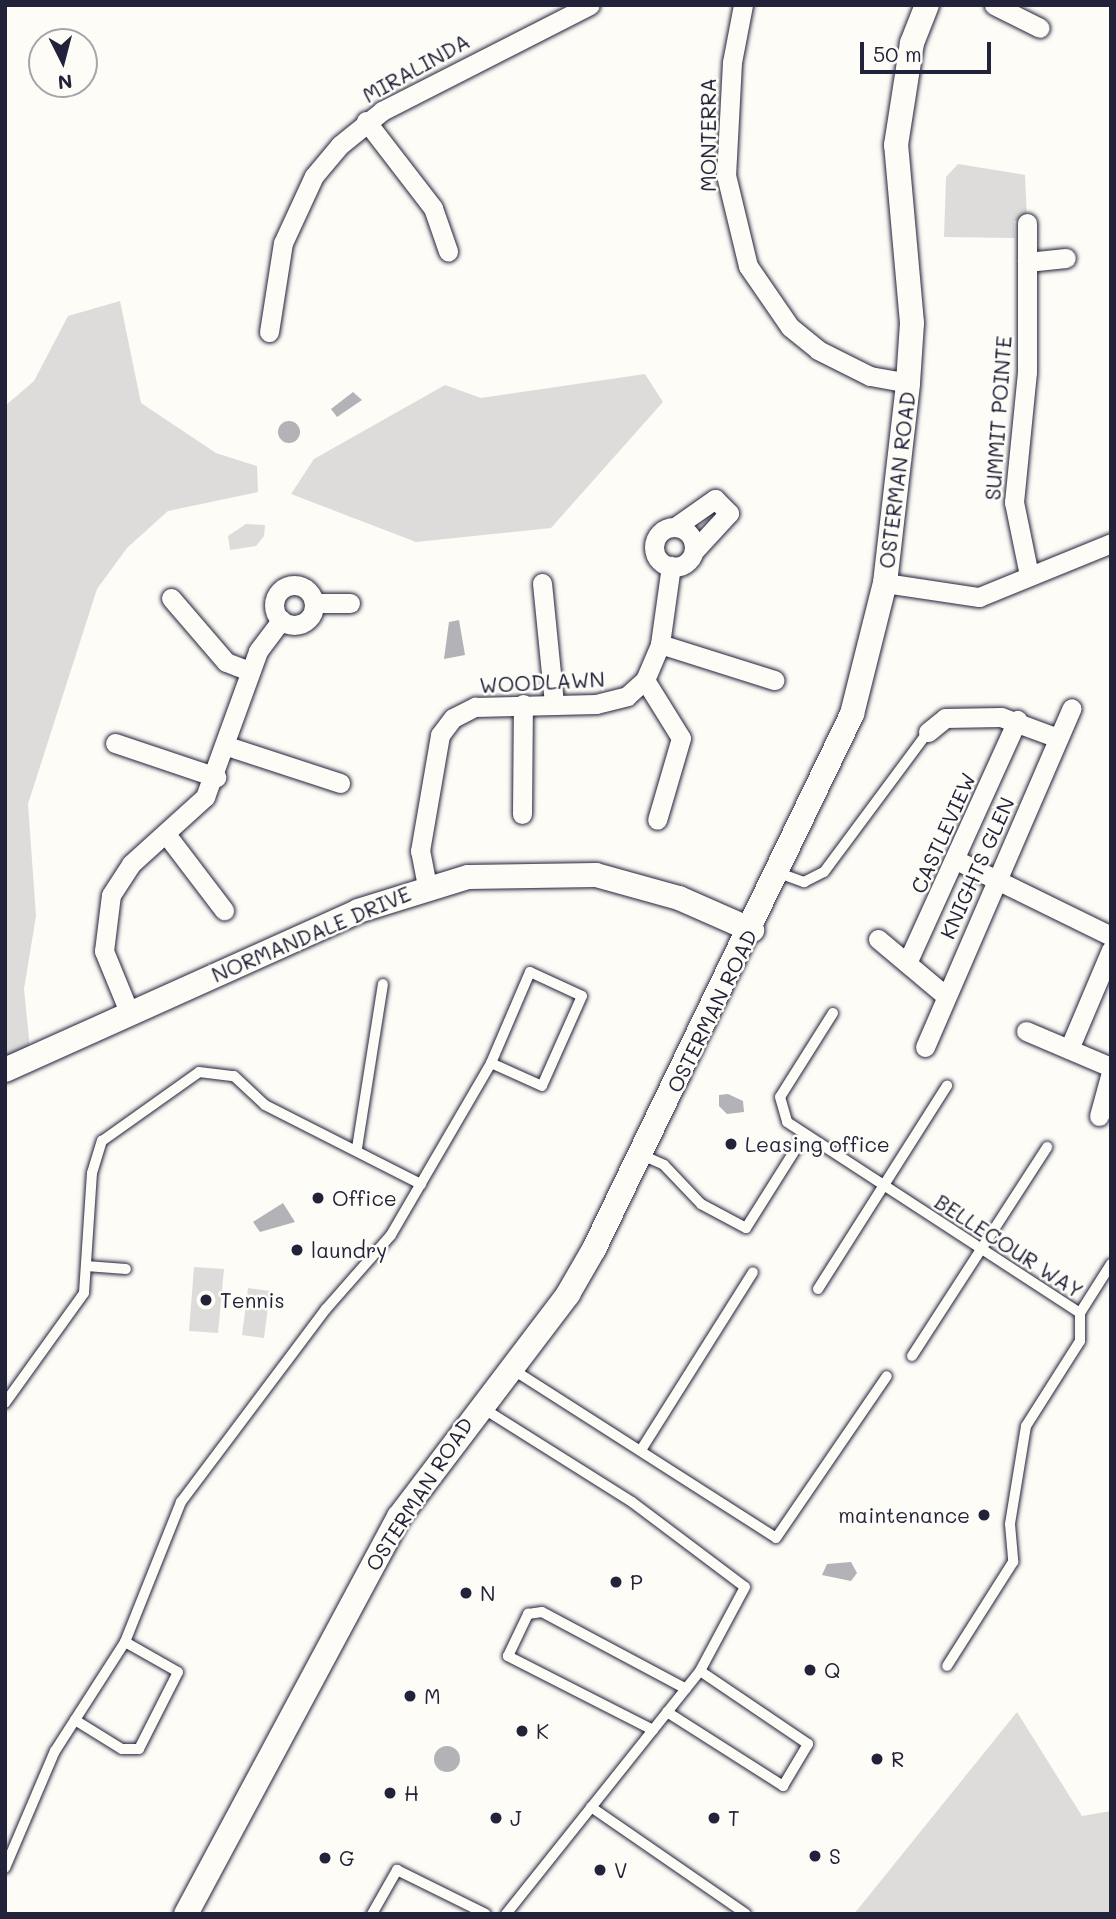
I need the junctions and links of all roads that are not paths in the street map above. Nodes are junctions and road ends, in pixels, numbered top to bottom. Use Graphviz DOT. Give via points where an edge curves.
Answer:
graph roads {
  1 [pos="743,5"];
  2 [pos="927,5"];
  3 [pos="993,5"];
  4 [pos="580,7"];
  5 [pos="1040,28"];
  6 [pos="366,121"];
  7 [pos="1027,223"];
  8 [pos="448,251"];
  9 [pos="1066,258"];
  10 [pos="1027,262"];
  11 [pos="269,332"];
  12 [pos="908,383"];
  13 [pos="675,527"];
  14 [pos="1111,542"];
  15 [pos="694,551"];
  16 [pos="671,566"];
  17 [pos="1029,575"];
  18 [pos="542,583"];
  19 [pos="885,583"];
  20 [pos="171,598"];
  21 [pos="314,603"];
  22 [pos="350,603"];
  23 [pos="281,620"];
  24 [pos="660,644"];
  25 [pos="250,671"];
  26 [pos="645,680"];
  27 [pos="774,680"];
  28 [pos="523,704"];
  29 [pos="554,704"];
  30 [pos="1072,708"];
  31 [pos="1017,720"];
  32 [pos="928,733"];
  33 [pos="1058,738"];
  34 [pos="115,743"];
  35 [pos="227,746"];
  36 [pos="216,777"];
  37 [pos="340,783"];
  38 [pos="522,814"];
  39 [pos="657,820"];
  40 [pos="166,834"];
  41 [pos="958,861"];
  42 [pos="779,873"];
  43 [pos="997,877"];
  44 [pos="428,886"];
  45 [pos="223,910"];
  46 [pos="752,930"];
  47 [pos="1111,936"];
  48 [pos="878,939"];
  49 [pos="1111,950"];
  50 [pos="907,963"];
  51 [pos="383,984"];
  52 [pos="946,996"];
  53 [pos="129,1012"];
  54 [pos="833,1013"];
  55 [pos="1026,1031"];
  56 [pos="925,1048"];
  57 [pos="1069,1049"];
  58 [pos="491,1063"];
  59 [pos="1111,1069"];
  60 [pos="5,1070"];
  61 [pos="947,1086"];
  62 [pos="1099,1116"];
  63 [pos="804,1136"];
  64 [pos="1047,1147"];
  65 [pos="358,1149"];
  66 [pos="642,1155"];
  67 [pos="421,1184"];
  68 [pos="882,1187"];
  69 [pos="980,1249"];
  70 [pos="1111,1264"];
  71 [pos="86,1266"];
  72 [pos="126,1269"];
  73 [pos="753,1272"];
  74 [pos="818,1289"];
  75 [pos="1080,1313"];
  76 [pos="912,1356"];
  77 [pos="509,1367"];
  78 [pos="887,1376"];
  79 [pos="5,1403"];
  80 [pos="478,1406"];
  81 [pos="641,1451"];
  82 [pos="125,1642"];
  83 [pos="947,1665"];
  84 [pos="700,1671"];
  85 [pos="686,1689"];
  86 [pos="667,1712"];
  87 [pos="75,1720"];
  88 [pos="653,1730"];
  89 [pos="591,1807"];
  90 [pos="5,1868"];
  91 [pos="186,1914"];
  92 [pos="372,1914"];
  93 [pos="486,1914"];
  94 [pos="506,1914"];
  95 [pos="747,1914"];
  1 -- 12 [label="street, MONTERRA" via="732,62 726,175 748,266 790,327 818,350 870,376"];
  2 -- 12 [label="street, OSTERMAN ROAD" via="909,56 896,145 912,323"];
  3 -- 5 [label="street"];
  4 -- 6 [label="street, MIRALINDA"];
  6 -- 8 [label="street" via="433,208"];
  6 -- 11 [label="street, MIRALINDA" via="314,176 298,205 280,254"];
  7 -- 10 [label="street, SUMMIT POINTE"];
  9 -- 10 [label="street"];
  10 -- 17 [label="street, SUMMIT POINTE" via="1027,372 1014,502"];
  12 -- 19 [label="street, OSTERMAN ROAD"];
  13 -- 15 [label="street" via="692,538"];
  13 -- 15 [label="street" via="715,499 729,513"];
  13 -- 16 [label="street" via="655,543 657,556"];
  14 -- 17 [label="street"];
  15 -- 16 [label="street" via="687,563"];
  16 -- 24 [label="street"];
  17 -- 19 [label="street" via="979,597"];
  18 -- 29 [label="street"];
  19 -- 42 [label="street, OSTERMAN ROAD" via="852,714"];
  20 -- 25 [label="street" via="226,662"];
  21 -- 22 [label="street"];
  21 -- 23 [label="street" via="306,621"];
  21 -- 23 [label="street" via="308,591 288,586 274,601"];
  23 -- 25 [label="street"];
  24 -- 26 [label="street"];
  24 -- 27 [label="street"];
  25 -- 35 [label="street"];
  26 -- 29 [label="street, WOODLAWN" via="612,703"];
  26 -- 39 [label="street" via="681,737"];
  28 -- 29 [label="street, WOODLAWN"];
  28 -- 38 [label="street"];
  28 -- 44 [label="street, WOODLAWN" via="475,707 453,718 440,735 420,851"];
  30 -- 33 [label="street, KNIGHTS GLEN"];
  31 -- 32 [label="street" via="945,718"];
  31 -- 33 [label="street"];
  31 -- 41 [label="street, CASTLEVIEW"];
  32 -- 42 [label="lane" via="824,872 804,882"];
  33 -- 43 [label="street, KNIGHTS GLEN"];
  34 -- 36 [label="street"];
  35 -- 36 [label="street"];
  35 -- 37 [label="street"];
  36 -- 40 [label="street" via="198,807"];
  40 -- 45 [label="street"];
  40 -- 53 [label="street" via="131,864 105,911 104,951"];
  41 -- 43 [label="street"];
  41 -- 50 [label="street, CASTLEVIEW"];
  42 -- 46 [label="street, OSTERMAN ROAD"];
  43 -- 47 [label="street"];
  43 -- 52 [label="street, KNIGHTS GLEN"];
  44 -- 46 [label="street, NORMANDALE DRIVE" via="515,872 596,875 679,898"];
  44 -- 53 [label="street, NORMANDALE DRIVE"];
  46 -- 66 [label="street, OSTERMAN ROAD"];
  48 -- 50 [label="street"];
  49 -- 57 [label="street"];
  50 -- 52 [label="street"];
  51 -- 65 [label="lane"];
  52 -- 56 [label="street, KNIGHTS GLEN"];
  53 -- 60 [label="street, NORMANDALE DRIVE"];
  54 -- 63 [label="lane, BELLECOUR WAY" via="780,1097 787,1122"];
  55 -- 57 [label="street"];
  57 -- 59 [label="street"];
  58 -- 58 [label="lane" via="542,1086 582,996 530,972"];
  58 -- 67 [label="lane"];
  59 -- 62 [label="street"];
  61 -- 68 [label="lane"];
  63 -- 66 [label="lane" via="746,1228 701,1204 664,1165"];
  63 -- 68 [label="lane, BELLECOUR WAY"];
  64 -- 69 [label="lane"];
  65 -- 67 [label="lane"];
  65 -- 71 [label="lane" via="265,1105 234,1076 199,1072 102,1141 92,1173"];
  66 -- 77 [label="street, OSTERMAN ROAD" via="568,1294"];
  67 -- 82 [label="lane" via="391,1235 326,1309 181,1502"];
  68 -- 69 [label="lane, BELLECOUR WAY"];
  68 -- 74 [label="lane"];
  69 -- 75 [label="lane, BELLECOUR WAY"];
  69 -- 76 [label="lane"];
  70 -- 75 [label="lane"];
  71 -- 72 [label="lane"];
  71 -- 79 [label="lane" via="83,1293"];
  73 -- 81 [label="lane"];
  75 -- 83 [label="lane, BELLECOUR WAY" via="1080,1341 1027,1426 1010,1524 1013,1562"];
  77 -- 80 [label="street, OSTERMAN ROAD"];
  77 -- 81 [label="lane"];
  78 -- 81 [label="lane" via="776,1538"];
  80 -- 84 [label="lane" via="632,1502 745,1587"];
  80 -- 91 [label="street, OSTERMAN ROAD" via="367,1572"];
  82 -- 87 [label="lane"];
  82 -- 87 [label="lane" via="178,1672 139,1749 122,1749"];
  84 -- 85 [label="lane"];
  84 -- 86 [label="lane" via="808,1744 783,1786"];
  85 -- 86 [label="lane"];
  85 -- 88 [label="lane" via="542,1612 528,1614 508,1656"];
  86 -- 88 [label="lane"];
  87 -- 90 [label="lane" via="55,1751"];
  88 -- 89 [label="lane"];
  89 -- 94 [label="lane"];
  89 -- 95 [label="lane"];
  92 -- 93 [label="lane" via="397,1870"];
}
